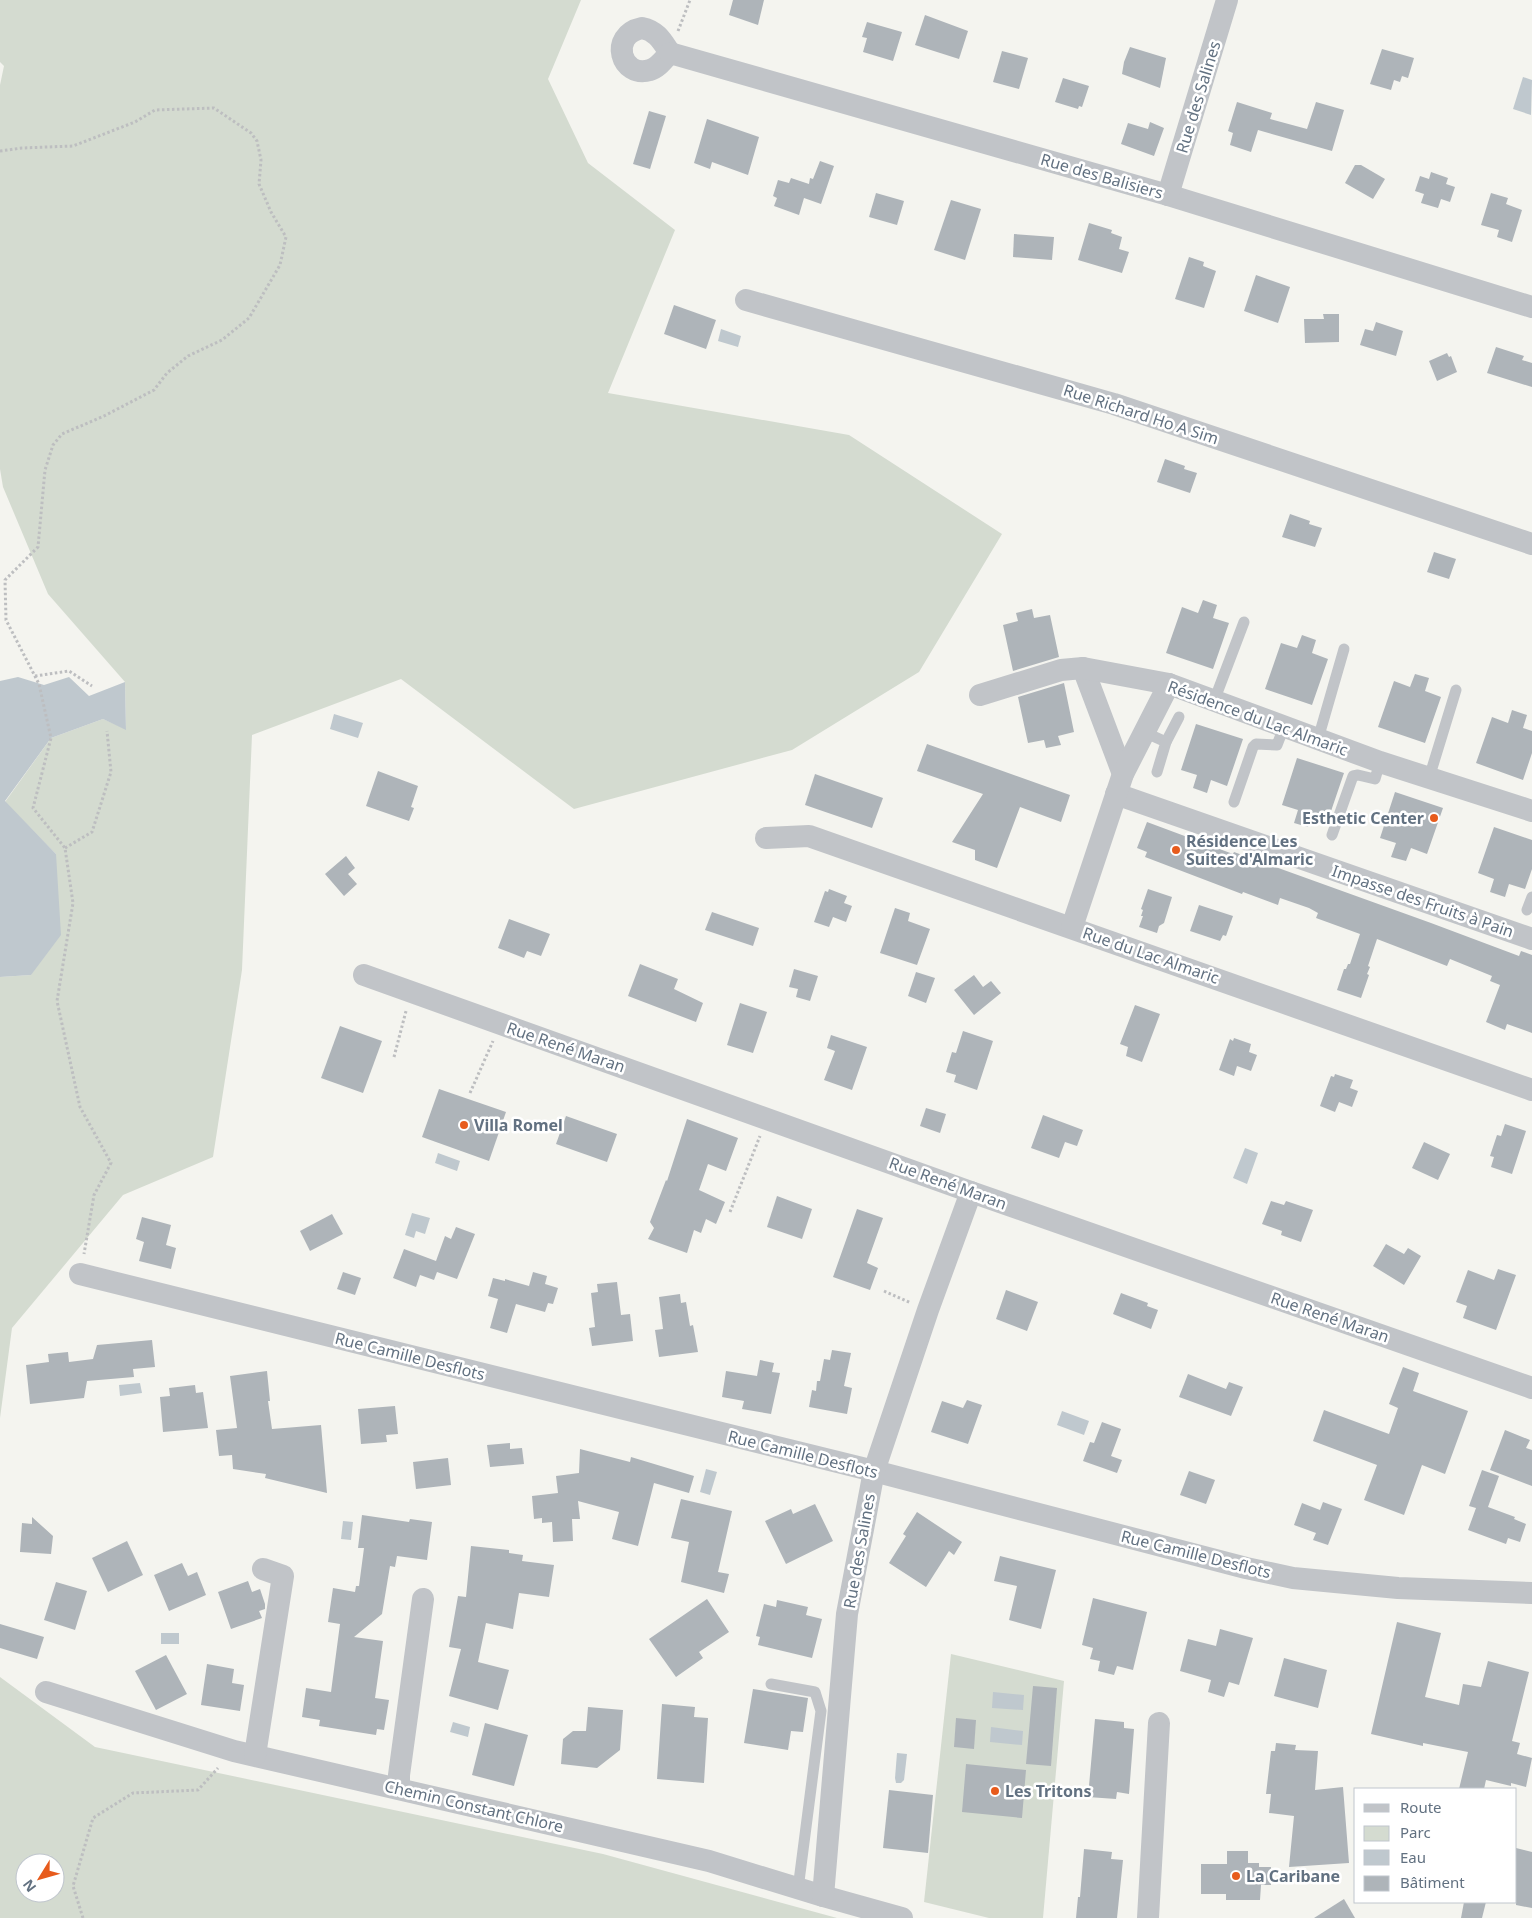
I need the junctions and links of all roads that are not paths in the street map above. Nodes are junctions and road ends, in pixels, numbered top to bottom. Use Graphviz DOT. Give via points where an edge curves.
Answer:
graph roads {
  1 [pos="1227,0"];
  2 [pos="670,53"];
  3 [pos="1168,195"];
  4 [pos="746,300"];
  5 [pos="1532,307"];
  6 [pos="1532,544"];
  7 [pos="1244,622"];
  8 [pos="1344,649"];
  9 [pos="1083,668"];
  10 [pos="1169,684"];
  11 [pos="1456,690"];
  12 [pos="980,695"];
  13 [pos="1214,701"];
  14 [pos="1179,717"];
  15 [pos="1284,727"];
  16 [pos="1144,732"];
  17 [pos="1318,739"];
  18 [pos="1166,742"];
  19 [pos="1380,762"];
  20 [pos="1157,772"];
  21 [pos="1429,778"];
  22 [pos="1120,784"];
  23 [pos="1234,802"];
  24 [pos="1532,811"];
  25 [pos="1332,835"];
  26 [pos="766,838"];
  27 [pos="1532,897"];
  28 [pos="1527,910"];
  29 [pos="1072,927"];
  30 [pos="1532,939"];
  31 [pos="364,975"];
  32 [pos="1532,1090"];
  33 [pos="971,1192"];
  34 [pos="80,1274"];
  35 [pos="1532,1388"];
  36 [pos="874,1471"];
  37 [pos="263,1569"];
  38 [pos="1532,1593"];
  39 [pos="423,1599"];
  40 [pos="771,1684"];
  41 [pos="46,1692"];
  42 [pos="1159,1723"];
  43 [pos="245,1753"];
  44 [pos="399,1788"];
  45 [pos="798,1888"];
  46 [pos="823,1896"];
  47 [pos="902,1918"];
  48 [pos="1148,1918"];
  1 -- 3 [label="street, Rue des Salines"];
  2 -- 3 [label="street, Rue des Balisiers"];
  3 -- 5 [label="street, Rue des Balisiers"];
  4 -- 6 [label="street, Rue Richard Ho A Sim" via="1114,404"];
  7 -- 13 [label="lane"];
  8 -- 17 [label="lane"];
  9 -- 10 [label="street, Résidence du Lac Almaric"];
  9 -- 12 [label="street, Résidence du Lac Almaric" via="1061,670"];
  9 -- 22 [label="street"];
  10 -- 13 [label="street, Résidence du Lac Almaric"];
  10 -- 16 [label="street"];
  11 -- 21 [label="lane"];
  13 -- 15 [label="street, Résidence du Lac Almaric"];
  14 -- 18 [label="lane"];
  15 -- 17 [label="street, Résidence du Lac Almaric"];
  15 -- 23 [label="lane" via="1277,744 1256,744 1253,748"];
  16 -- 18 [label="lane"];
  16 -- 22 [label="street"];
  17 -- 19 [label="street, Résidence du Lac Almaric"];
  18 -- 20 [label="lane"];
  19 -- 21 [label="street, Résidence du Lac Almaric"];
  19 -- 25 [label="lane" via="1374,779 1353,776"];
  21 -- 24 [label="street, Résidence du Lac Almaric"];
  22 -- 29 [label="street"];
  22 -- 30 [label="street, Impasse des Fruits à Pain"];
  26 -- 29 [label="street, Rue du Lac Almaric" via="809,836"];
  27 -- 28 [label="lane"];
  29 -- 32 [label="street, Rue du Lac Almaric"];
  31 -- 33 [label="street, Rue René Maran"];
  33 -- 35 [label="street, Rue René Maran"];
  33 -- 36 [label="street, Rue des Salines"];
  34 -- 36 [label="street, Rue Camille Desflots"];
  36 -- 38 [label="street, Rue Camille Desflots" via="1293,1578 1398,1588"];
  36 -- 46 [label="street, Rue des Salines" via="848,1614"];
  37 -- 43 [label="street" via="283,1576"];
  39 -- 44 [label="street"];
  40 -- 45 [label="lane" via="815,1692 821,1711"];
  41 -- 43 [label="street, Chemin Constant Chlore"];
  42 -- 48 [label="street"];
  43 -- 44 [label="street, Chemin Constant Chlore"];
  44 -- 45 [label="street, Chemin Constant Chlore" via="709,1861"];
  45 -- 46 [label="street, Chemin Constant Chlore"];
  46 -- 47 [label="street, Chemin Constant Chlore"];
}
